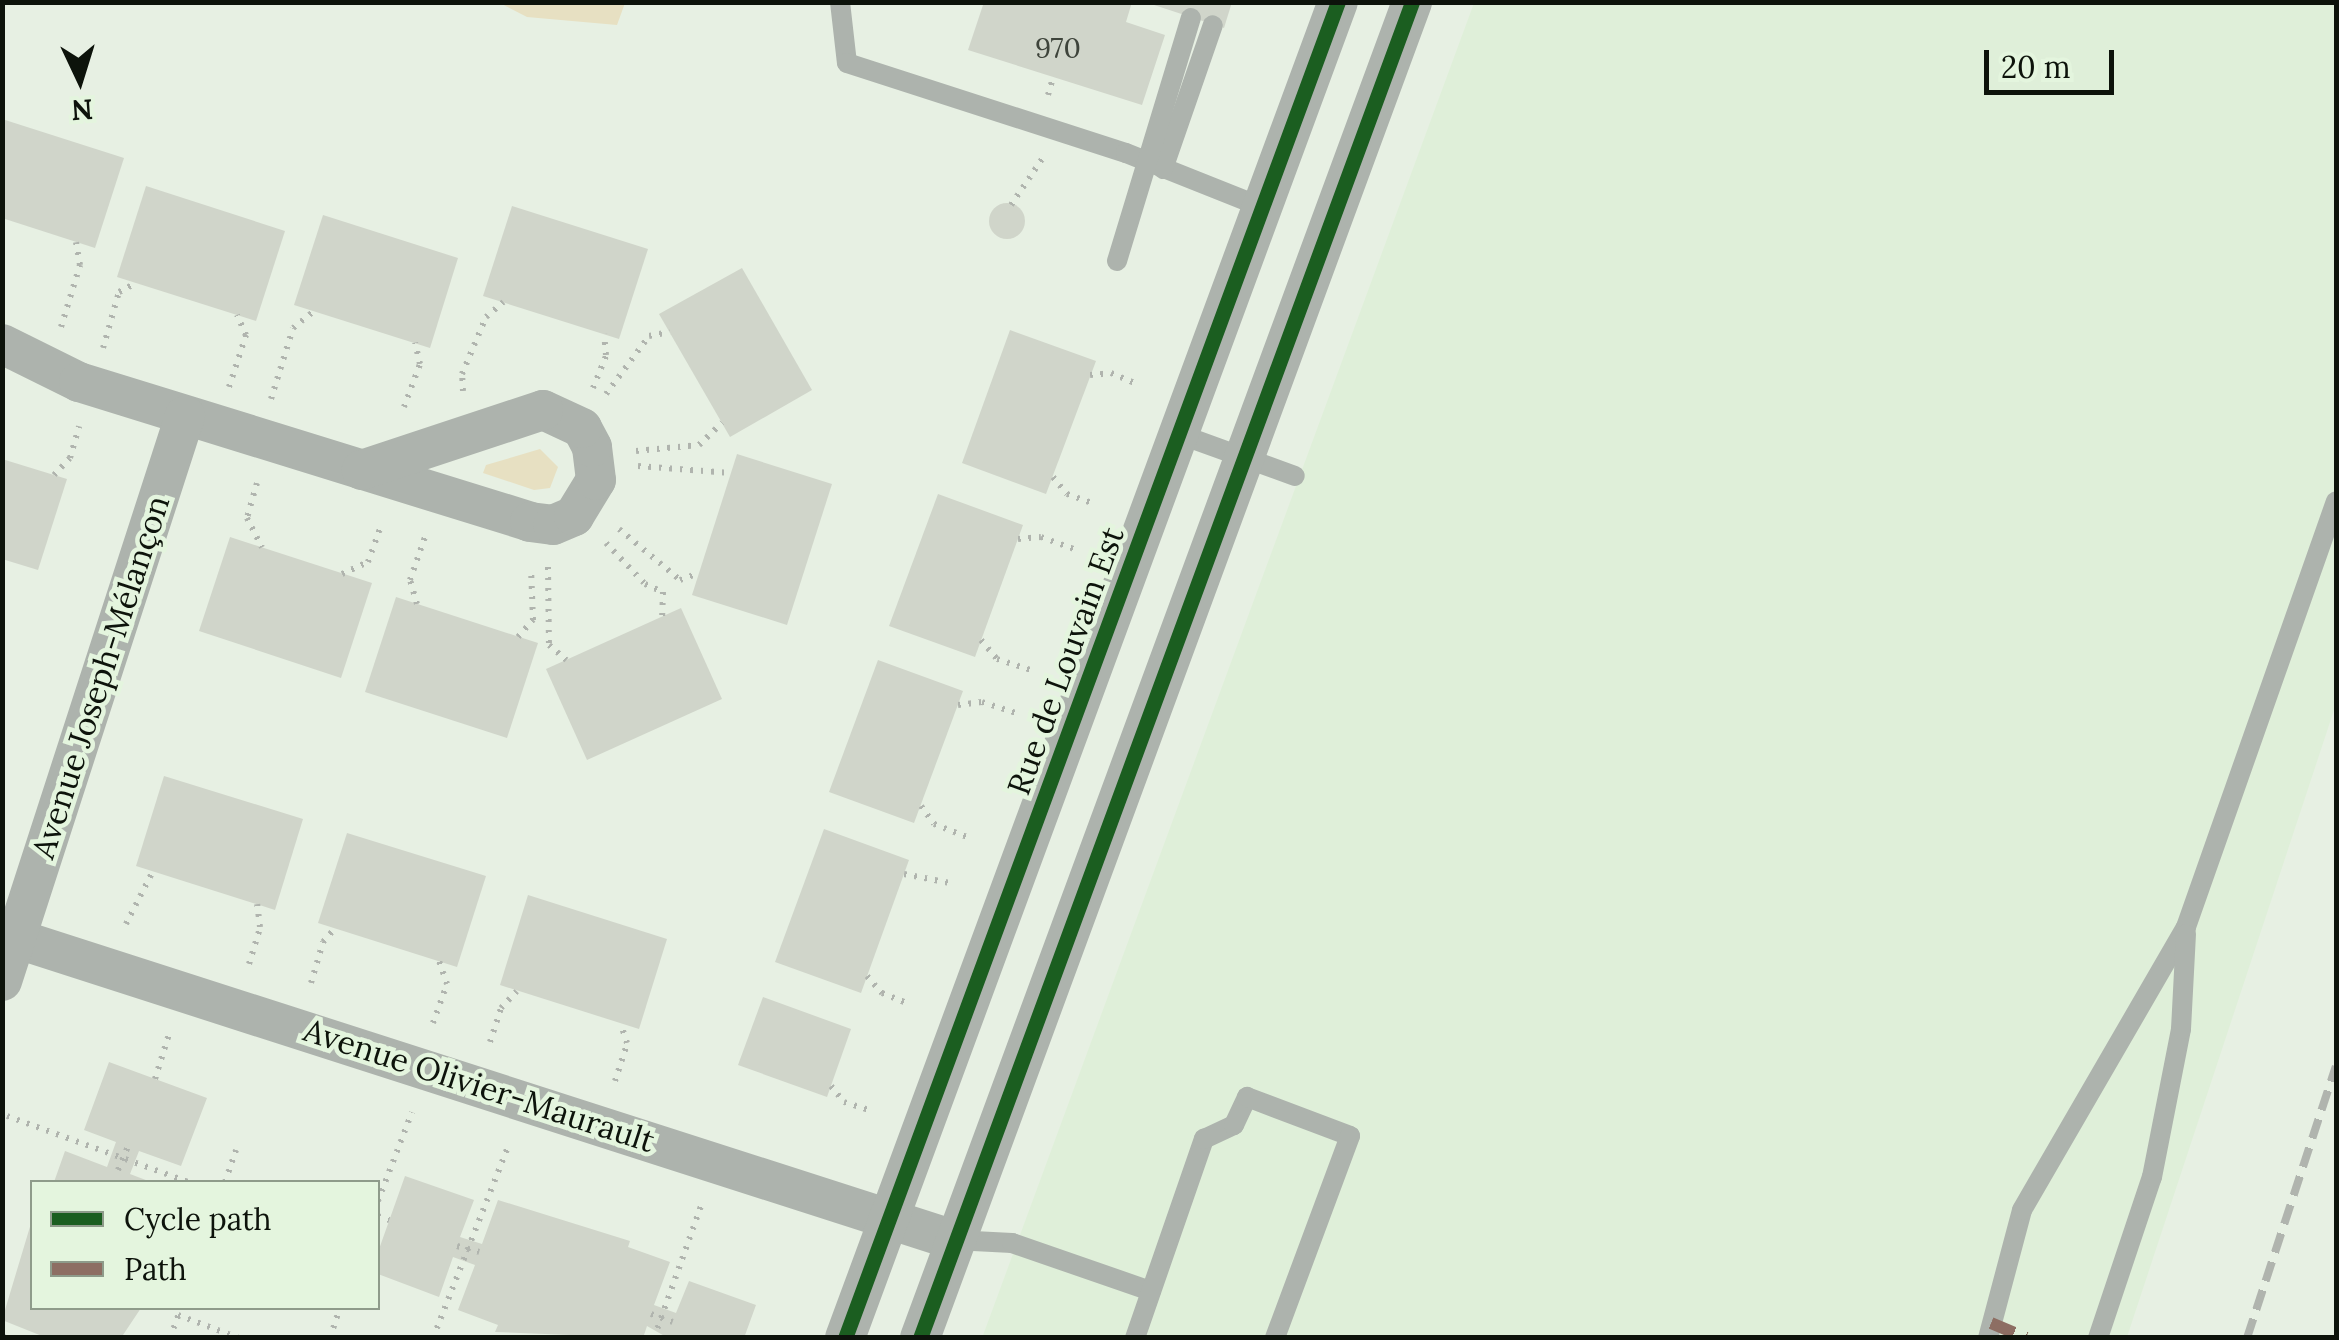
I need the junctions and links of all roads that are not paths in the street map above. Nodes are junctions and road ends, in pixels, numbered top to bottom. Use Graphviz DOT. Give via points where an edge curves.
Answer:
graph roads {
  1 [pos="840,2"];
  2 [pos="1338,2"];
  3 [pos="1412,2"];
  4 [pos="1191,18"];
  5 [pos="1213,25"];
  6 [pos="1156,166"];
  7 [pos="1262,207"];
  8 [pos="1117,261"];
  9 [pos="2,344"];
  10 [pos="185,416"];
  11 [pos="1179,434"];
  12 [pos="1243,456"];
  13 [pos="362,470"];
  14 [pos="1296,476"];
  15 [pos="2336,502"];
  16 [pos="2186,926"];
  17 [pos="9,936"];
  18 [pos="2,981"];
  19 [pos="888,1220"];
  20 [pos="954,1240"];
  21 [pos="1151,1291"];
  22 [pos="845,1338"];
  23 [pos="920,1338"];
  24 [pos="1134,1338"];
  25 [pos="1275,1338"];
  26 [pos="1988,1338"];
  27 [pos="2098,1338"];
  1 -- 6 [label="lane" via="847,63"];
  2 -- 7 [label="street, Rue de Louvain Est"];
  3 -- 12 [label="street"];
  4 -- 6 [label="lane"];
  5 -- 6 [label="lane"];
  6 -- 7 [label="lane"];
  6 -- 8 [label="lane"];
  7 -- 11 [label="street, Rue de Louvain Est"];
  9 -- 10 [label="street" via="66,377"];
  10 -- 13 [label="street"];
  10 -- 17 [label="street, Avenue Joseph-Mélançon"];
  11 -- 12 [label="lane"];
  11 -- 19 [label="street, Rue de Louvain Est"];
  12 -- 14 [label="lane"];
  12 -- 20 [label="street"];
  13 -- 13 [label="street" via="542,525 574,516 596,480 582,428 543,410"];
  15 -- 16 [label="lane"];
  16 -- 26 [label="lane" via="2022,1210"];
  16 -- 27 [label="lane" via="2181,1029 2152,1177"];
  17 -- 18 [label="street, Avenue Joseph-Mélançon"];
  17 -- 19 [label="street, Avenue Olivier-Maurault"];
  19 -- 20 [label="street, Avenue Olivier-Maurault"];
  19 -- 22 [label="street, Rue de Louvain Est"];
  20 -- 21 [label="lane" via="1012,1244"];
  20 -- 23 [label="street"];
  21 -- 24 [label="lane"];
  21 -- 25 [label="lane" via="1204,1139 1234,1125 1247,1097 1350,1136"];
}
